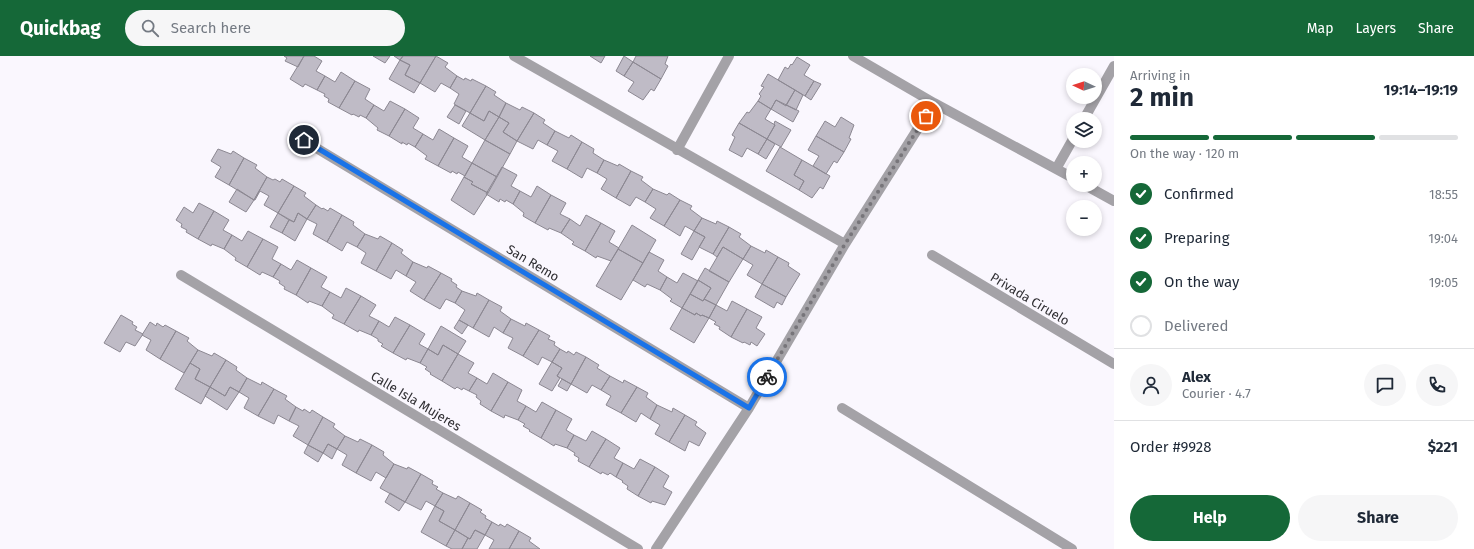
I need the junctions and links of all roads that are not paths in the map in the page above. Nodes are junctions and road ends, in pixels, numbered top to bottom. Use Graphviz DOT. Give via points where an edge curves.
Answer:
graph roads {
  1 [pos="514,56"];
  2 [pos="729,56"];
  3 [pos="854,56"];
  4 [pos="1114,66"];
  5 [pos="934,104"];
  6 [pos="1088,112"];
  7 [pos="304,140"];
  8 [pos="1068,148"];
  9 [pos="677,150"];
  10 [pos="1056,169"];
  11 [pos="1066,174"];
  12 [pos="1099,192"];
  13 [pos="1114,200"];
  14 [pos="845,244"];
  15 [pos="932,255"];
  16 [pos="181,275"];
  17 [pos="1114,364"];
  18 [pos="749,408"];
  19 [pos="842,408"];
  20 [pos="638,549"];
  21 [pos="656,549"];
  22 [pos="1072,549"];
  1 -- 9 [label="street"];
  2 -- 9 [label="street"];
  3 -- 5 [label="street"];
  4 -- 6 [label="street"];
  5 -- 10 [label="street"];
  5 -- 14 [label="street"];
  7 -- 18 [label="street, San Remo"];
  8 -- 10 [label="street"];
  9 -- 14 [label="street"];
  10 -- 11 [label="street"];
  12 -- 13 [label="street"];
  14 -- 18 [label="street"];
  15 -- 17 [label="street, Privada Ciruelo"];
  16 -- 20 [label="street, Calle Isla Mujeres"];
  18 -- 21 [label="street"];
  19 -- 22 [label="street"];
}
